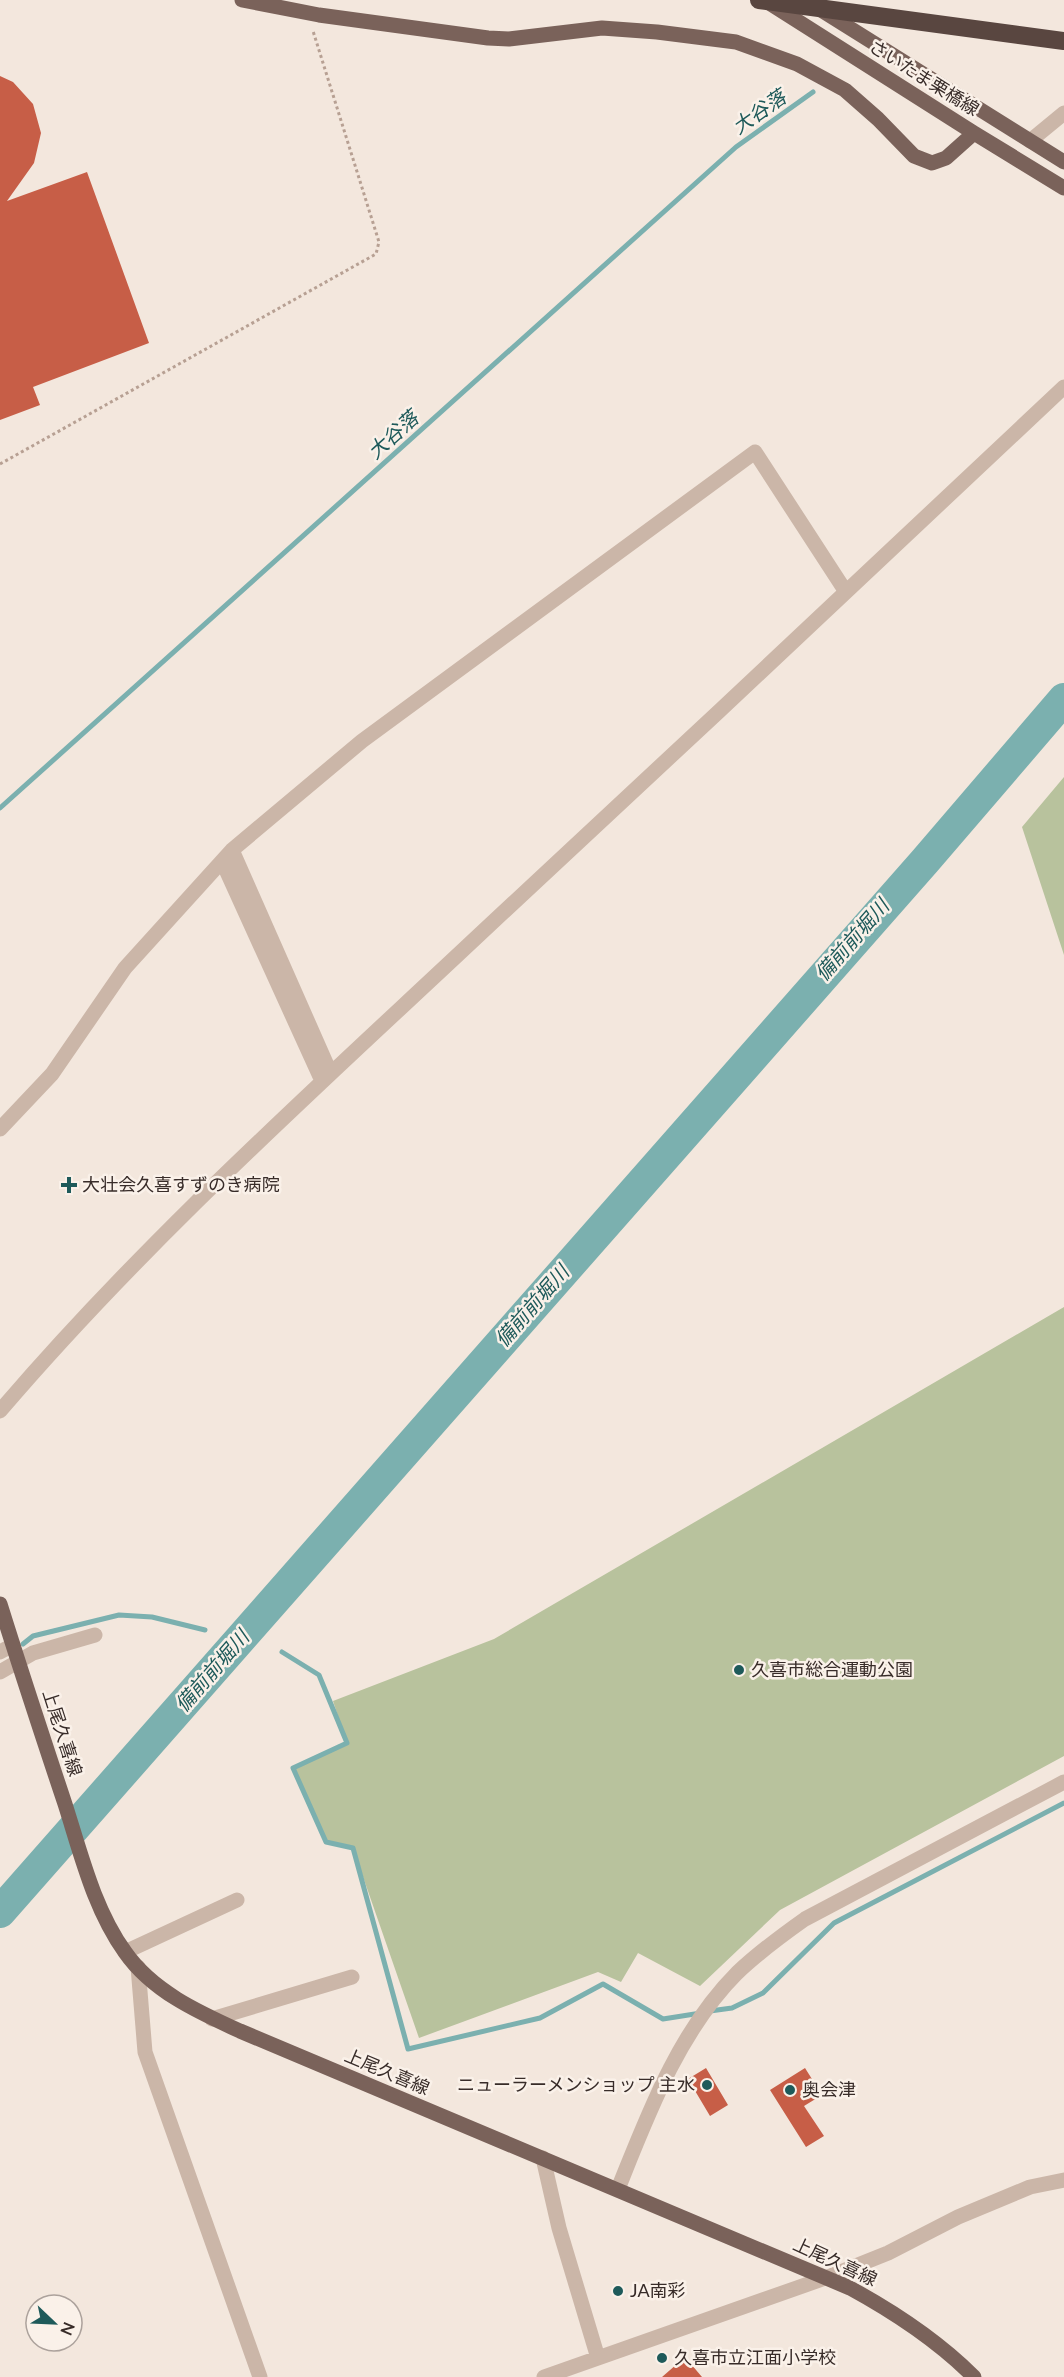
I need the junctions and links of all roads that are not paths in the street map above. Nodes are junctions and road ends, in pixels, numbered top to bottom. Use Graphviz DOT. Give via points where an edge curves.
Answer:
graph roads {
  1 [pos="242,0"];
  2 [pos="759,0"];
  3 [pos="764,0"];
  4 [pos="805,0"];
  5 [pos="1064,41"];
  6 [pos="1064,113"];
  7 [pos="974,133"];
  8 [pos="1030,141"];
  9 [pos="1064,162"];
  10 [pos="1064,188"];
  11 [pos="1064,387"];
  12 [pos="846,592"];
  13 [pos="227,855"];
  14 [pos="326,1076"];
  15 [pos="0,1129"];
  16 [pos="0,1411"];
  17 [pos="0,1604"];
  18 [pos="95,1635"];
  19 [pos="6,1649"];
  20 [pos="18,1661"];
  21 [pos="0,1672"];
  22 [pos="1064,1782"];
  23 [pos="237,1900"];
  24 [pos="124,1952"];
  25 [pos="138,1967"];
  26 [pos="352,1977"];
  27 [pos="212,2019"];
  28 [pos="543,2158"];
  29 [pos="1064,2180"];
  30 [pos="618,2189"];
  31 [pos="828,2277"];
  32 [pos="598,2358"];
  33 [pos="260,2377"];
  34 [pos="544,2377"];
  35 [pos="974,2377"];
  1 -- 7 [label="main road" via="488,38 602,28 736,42 797,64 845,90 914,156 932,163 946,158"];
  2 -- 5 [label="highway"];
  3 -- 7 [label="main road, さいたま栗橋線"];
  4 -- 8 [label="main road, さいたま栗橋線"];
  6 -- 8 [label="street"];
  7 -- 10 [label="main road, さいたま栗橋線"];
  8 -- 9 [label="main road, さいたま栗橋線"];
  11 -- 12 [label="street"];
  12 -- 13 [label="street" via="755,452 362,741"];
  12 -- 14 [label="street"];
  13 -- 14 [label="street"];
  13 -- 15 [label="street" via="125,968 52,1074"];
  14 -- 16 [label="street" via="106,1293"];
  17 -- 19 [label="main road, 上尾久喜線"];
  18 -- 20 [label="street"];
  19 -- 20 [label="main road, 上尾久喜線"];
  20 -- 21 [label="street"];
  20 -- 24 [label="main road, 上尾久喜線" via="87,1875"];
  22 -- 30 [label="street" via="805,1918 766,1947 737,1974 699,2020 645,2122"];
  23 -- 24 [label="street"];
  24 -- 25 [label="main road, 上尾久喜線"];
  25 -- 27 [label="main road, 上尾久喜線" via="184,2004"];
  25 -- 33 [label="street" via="145,2052"];
  26 -- 27 [label="street"];
  27 -- 28 [label="main road, 上尾久喜線"];
  28 -- 30 [label="main road, 上尾久喜線"];
  28 -- 32 [label="street" via="559,2228"];
  29 -- 31 [label="street" via="1030,2187"];
  30 -- 31 [label="main road, 上尾久喜線"];
  31 -- 32 [label="street"];
  31 -- 35 [label="main road, 上尾久喜線" via="899,2317"];
  32 -- 34 [label="street"];
}
